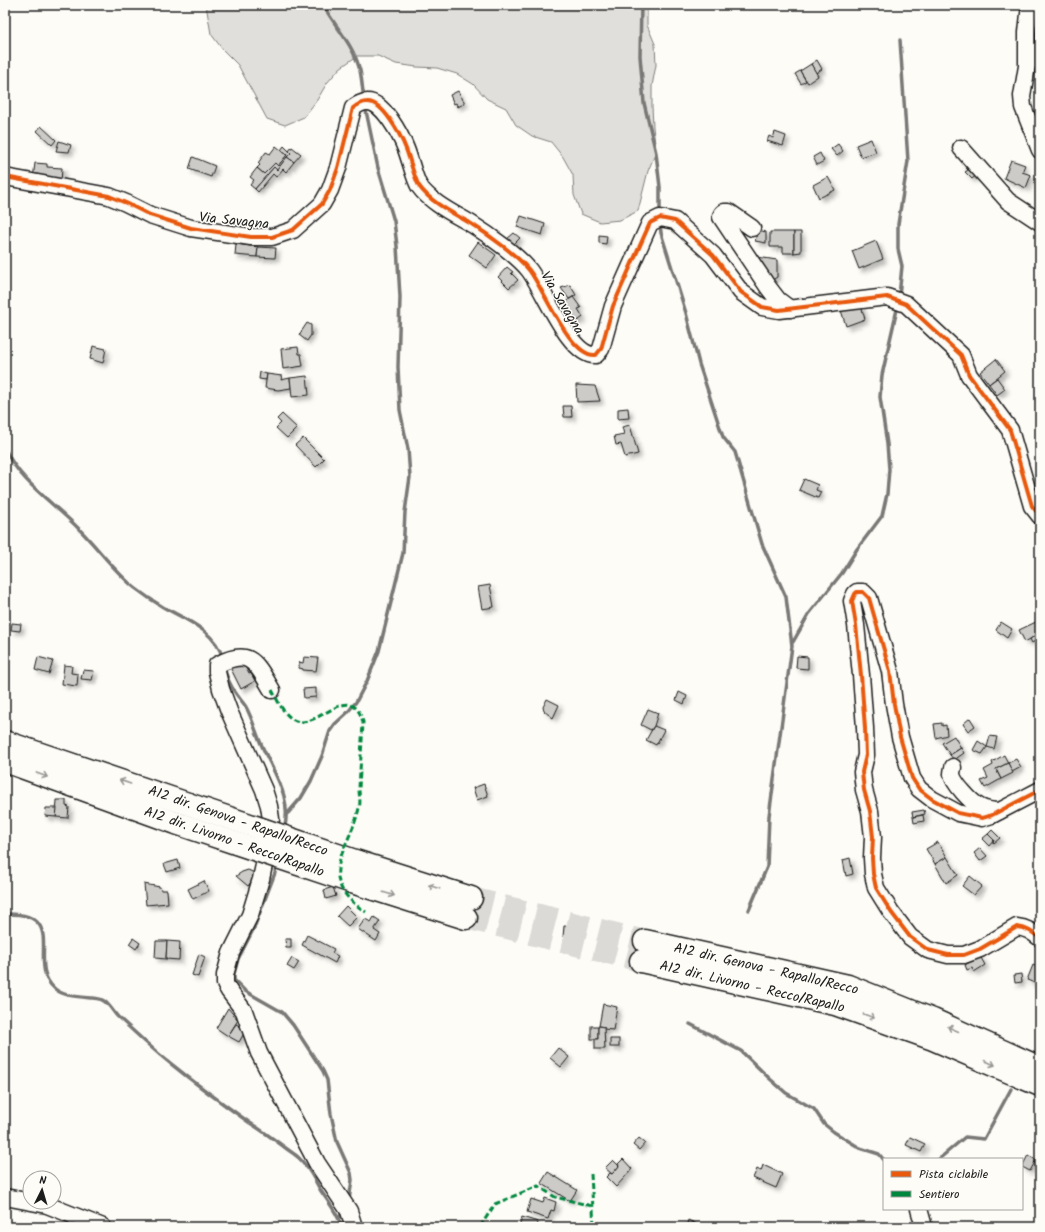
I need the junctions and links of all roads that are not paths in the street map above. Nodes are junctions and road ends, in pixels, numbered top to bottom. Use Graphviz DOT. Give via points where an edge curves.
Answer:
graph roads {
  1 [pos="1030,5"];
  2 [pos="961,148"];
  3 [pos="1040,150"];
  4 [pos="5,177"];
  5 [pos="1040,222"];
  6 [pos="752,228"];
  7 [pos="790,309"];
  8 [pos="1040,516"];
  9 [pos="272,690"];
  10 [pos="5,742"];
  11 [pos="5,762"];
  12 [pos="953,767"];
  13 [pos="1040,790"];
  14 [pos="999,811"];
  15 [pos="355,872"];
  16 [pos="468,908"];
  17 [pos="1040,938"];
  18 [pos="643,951"];
  19 [pos="1040,1068"];
  20 [pos="1040,1085"];
  21 [pos="5,1197"];
  22 [pos="919,1210"];
  23 [pos="103,1227"];
  24 [pos="354,1227"];
  25 [pos="924,1227"];
  1 -- 3 [label="street" via="1027,66 1022,96 1023,107"];
  2 -- 5 [label="street" via="1008,201"];
  4 -- 7 [label="street, Via Savagna" via="108,196 150,215 191,228 251,237 272,237 293,230 322,204 338,168 353,108 367,102 384,112 394,125 419,185 440,205 474,225 528,269 563,329 579,349 590,356 601,350 613,306 650,222 660,218 675,221 713,255 741,292 762,307"];
  6 -- 7 [label="street" via="729,212 722,214 721,217 768,287 778,300"];
  7 -- 8 [label="street, Via Savagna" via="887,297 906,304 961,355 969,375 1010,430 1032,506"];
  9 -- 24 [label="street" via="252,660 242,656 217,665 221,689 264,790 271,819 261,879 250,916 231,953 225,984 244,1011 259,1053 317,1163 349,1211"];
  15 -- 10 [label="highway, A12 dir. Genova - Rapallo/Recco, one-way, bridge" via="188,804"];
  11 -- 15 [label="highway, A12 dir. Livorno - Recco/Rapallo, one-way, bridge" via="180,824"];
  12 -- 14 [label="street" via="952,774 962,791 979,807"];
  13 -- 14 [label="street"];
  14 -- 17 [label="street" via="982,818 958,813 919,789 912,778 900,737 890,671 869,598 863,592 857,592 852,601 864,713 866,754 862,772 871,818 872,869 876,888 910,937 928,950 948,955 964,955 980,949 1017,927 1023,927"];
  15 -- 16 [label="highway, A12 dir. Genova - Rapallo/Recco"];
  19 -- 18 [label="highway, A12 dir. Genova - Rapallo/Recco, one-way" via="933,1020 848,986"];
  18 -- 20 [label="highway, A12 dir. Livorno - Recco/Rapallo, one-way" via="835,1004 933,1038"];
  21 -- 23 [label="street" via="47,1205"];
  22 -- 25 [label="street"];
}
